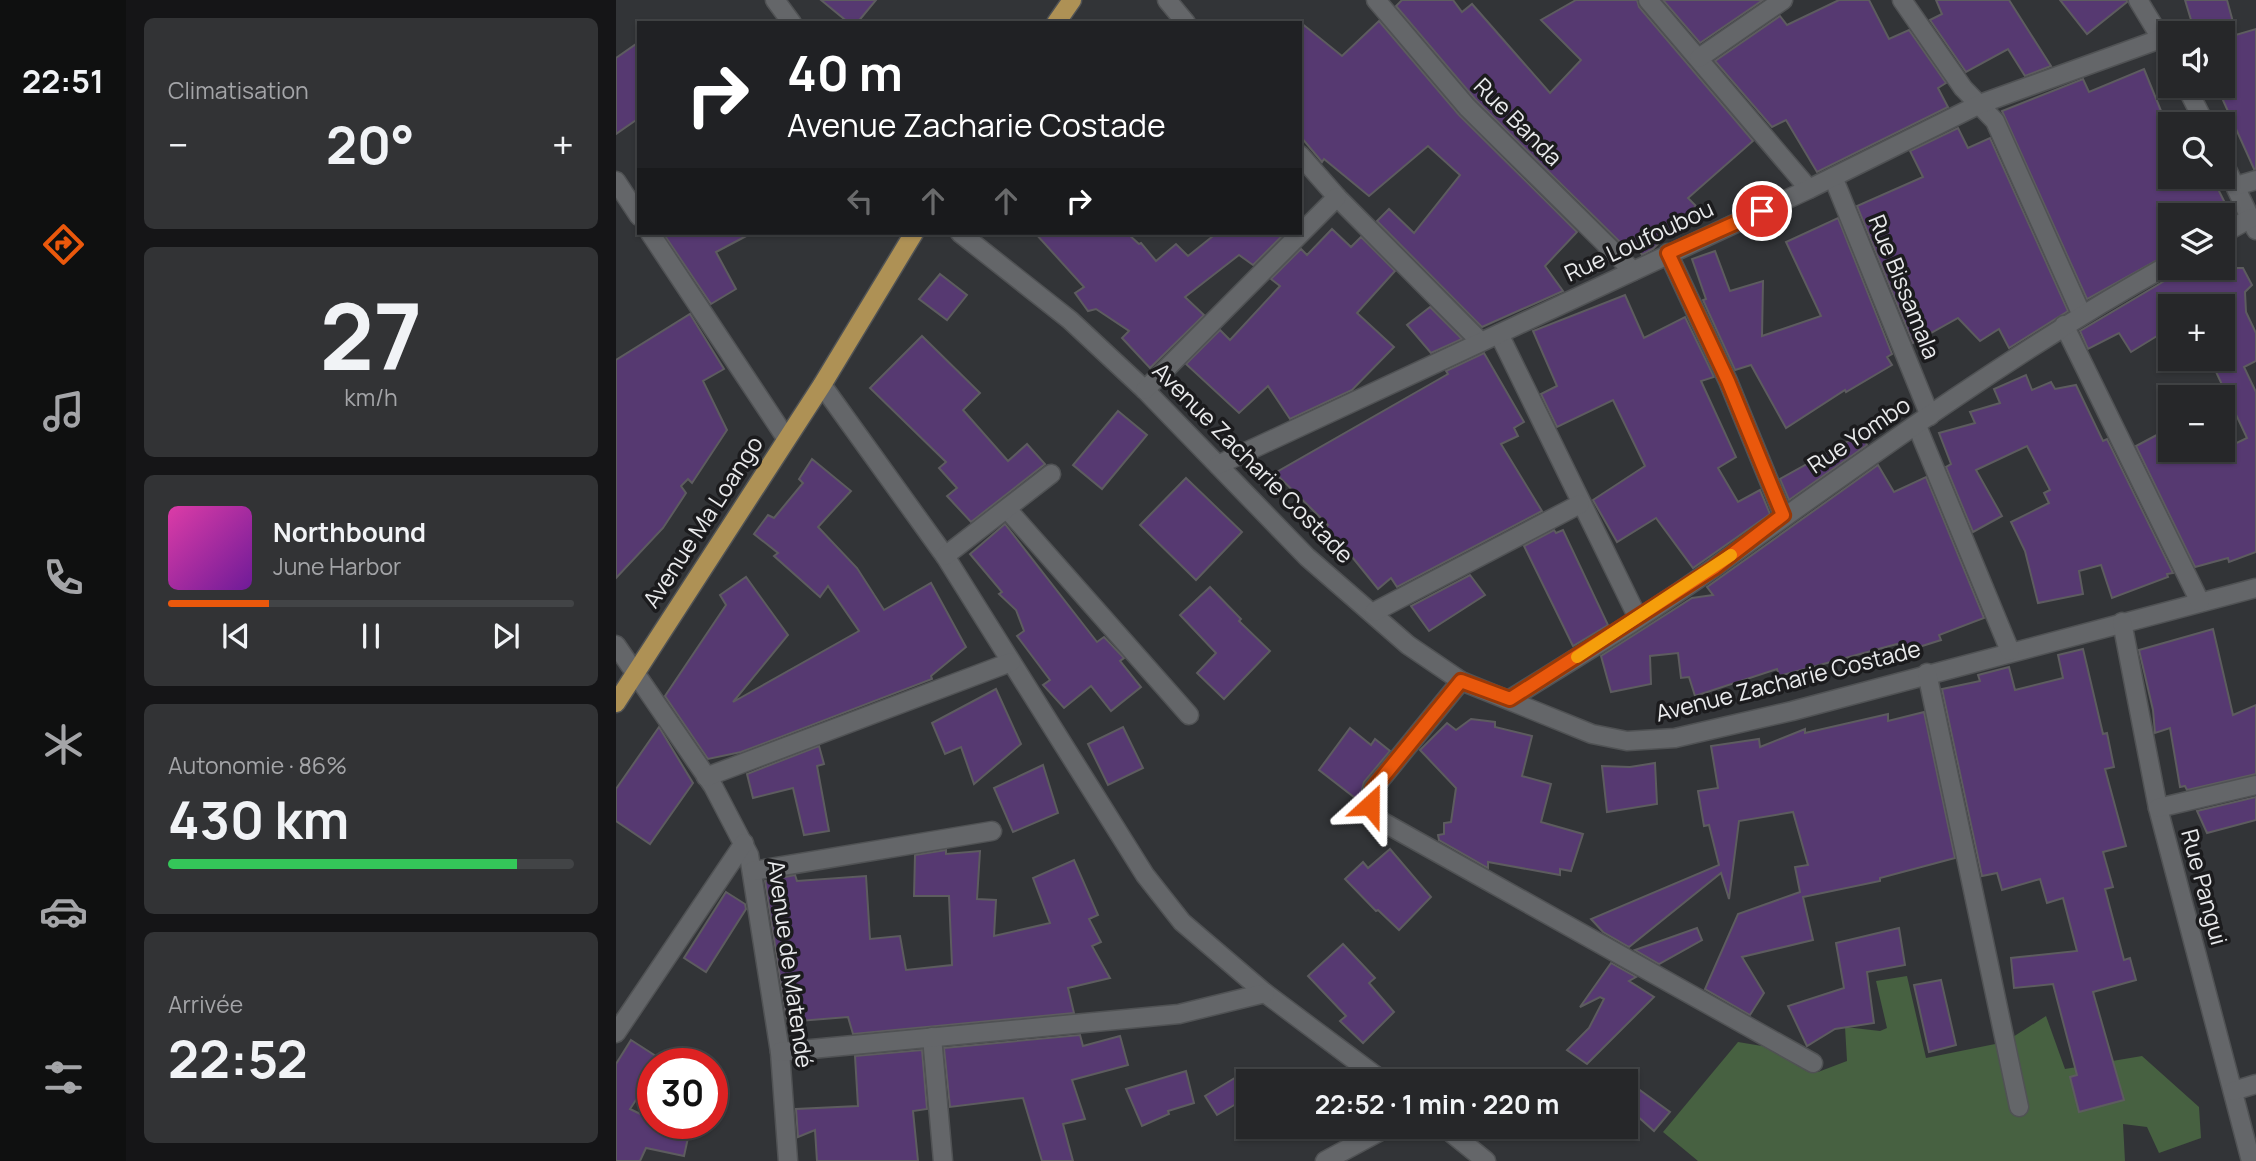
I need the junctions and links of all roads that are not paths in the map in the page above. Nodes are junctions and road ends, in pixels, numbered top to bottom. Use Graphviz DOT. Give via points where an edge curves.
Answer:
graph roads {
  1 [pos="775,0"];
  2 [pos="1072,0"];
  3 [pos="1167,0"];
  4 [pos="1376,0"];
  5 [pos="1648,0"];
  6 [pos="1783,0"];
  7 [pos="1902,0"];
  8 [pos="2138,0"];
  9 [pos="791,21"];
  10 [pos="1057,21"];
  11 [pos="1184,21"];
  12 [pos="2158,33"];
  13 [pos="2158,48"];
  14 [pos="1699,58"];
  15 [pos="1980,104"];
  16 [pos="1302,157"];
  17 [pos="1833,177"];
  18 [pos="2256,180"];
  19 [pos="616,181"];
  20 [pos="2236,186"];
  21 [pos="1809,189"];
  22 [pos="1337,197"];
  23 [pos="637,213"];
  24 [pos="2254,224"];
  25 [pos="2235,230"];
  26 [pos="1302,232"];
  27 [pos="651,235"];
  28 [pos="913,235"];
  29 [pos="963,235"];
  30 [pos="1299,235"];
  31 [pos="1668,253"];
  32 [pos="1633,271"];
  33 [pos="2158,271"];
  34 [pos="2081,313"];
  35 [pos="2064,325"];
  36 [pos="1499,334"];
  37 [pos="1480,341"];
  38 [pos="822,384"];
  39 [pos="1145,390"];
  40 [pos="1924,421"];
  41 [pos="786,438"];
  42 [pos="1218,465"];
  43 [pos="1051,474"];
  44 [pos="1580,504"];
  45 [pos="1007,509"];
  46 [pos="1783,515"];
  47 [pos="945,556"];
  48 [pos="2256,588"];
  49 [pos="2200,602"];
  50 [pos="1374,612"];
  51 [pos="1638,618"];
  52 [pos="2122,622"];
  53 [pos="616,645"];
  54 [pos="2010,651"];
  55 [pos="1011,662"];
  56 [pos="1927,673"];
  57 [pos="635,674"];
  58 [pos="1461,681"];
  59 [pos="1510,699"];
  60 [pos="616,703"];
  61 [pos="1189,715"];
  62 [pos="706,777"];
  63 [pos="2256,785"];
  64 [pos="2158,808"];
  65 [pos="992,831"];
  66 [pos="744,843"];
  67 [pos="753,871"];
  68 [pos="1265,993"];
  69 [pos="616,1033"];
  70 [pos="932,1037"];
  71 [pos="780,1052"];
  72 [pos="1813,1063"];
  73 [pos="1367,1069"];
  74 [pos="2256,1084"];
  75 [pos="2233,1091"];
  76 [pos="2019,1107"];
  77 [pos="1366,1139"];
  78 [pos="1459,1139"];
  79 [pos="788,1161"];
  80 [pos="943,1161"];
  81 [pos="1325,1161"];
  82 [pos="1486,1161"];
  83 [pos="2251,1161"];
  1 -- 9 [label="street"];
  2 -- 10 [label="main road"];
  3 -- 11 [label="street"];
  4 -- 32 [label="street, Rue Banda" via="1467,107"];
  5 -- 14 [label="street"];
  6 -- 14 [label="street"];
  7 -- 15 [label="street" via="1963,88"];
  8 -- 12 [label="street"];
  13 -- 15 [label="street, Rue Loufoubou"];
  14 -- 21 [label="street"];
  15 -- 17 [label="street, Rue Loufoubou"];
  15 -- 34 [label="street" via="1995,121"];
  16 -- 22 [label="street"];
  17 -- 21 [label="street, Rue Loufoubou"];
  17 -- 40 [label="street, Rue Bissamala"];
  18 -- 20 [label="street"];
  19 -- 23 [label="street"];
  20 -- 24 [label="street"];
  21 -- 31 [label="street, Rue Loufoubou"];
  22 -- 26 [label="street"];
  22 -- 37 [label="street"];
  24 -- 25 [label="street"];
  27 -- 41 [label="street"];
  28 -- 38 [label="main road, Avenue Ma Loango"];
  29 -- 39 [label="street, Avenue Zacharie Costade" via="1070,320"];
  30 -- 39 [label="street"];
  31 -- 32 [label="street, Rue Loufoubou"];
  31 -- 46 [label="street"];
  32 -- 36 [label="street, Rue Loufoubou"];
  33 -- 34 [label="street, Rue Yombo"];
  34 -- 35 [label="street, Rue Yombo"];
  35 -- 40 [label="street, Rue Yombo"];
  35 -- 49 [label="street"];
  36 -- 37 [label="street, Rue Loufoubou"];
  36 -- 44 [label="street"];
  37 -- 42 [label="street, Rue Loufoubou"];
  38 -- 41 [label="main road, Avenue Ma Loango"];
  38 -- 47 [label="street"];
  39 -- 42 [label="street, Avenue Zacharie Costade"];
  40 -- 46 [label="street, Rue Yombo"];
  40 -- 54 [label="street, Rue Bissamala"];
  41 -- 57 [label="main road, Avenue Ma Loango"];
  42 -- 50 [label="street, Avenue Zacharie Costade" via="1307,557"];
  43 -- 45 [label="street"];
  44 -- 50 [label="street"];
  44 -- 51 [label="street"];
  45 -- 47 [label="street"];
  45 -- 61 [label="street"];
  46 -- 51 [label="street, Rue Yombo"];
  47 -- 55 [label="street"];
  48 -- 49 [label="street, Avenue Zacharie Costade"];
  49 -- 52 [label="street, Avenue Zacharie Costade"];
  50 -- 58 [label="street, Avenue Zacharie Costade" via="1408,645"];
  51 -- 59 [label="street, Rue Yombo"];
  52 -- 54 [label="street, Avenue Zacharie Costade"];
  52 -- 64 [label="street, Rue Pangui"];
  53 -- 57 [label="street, Avenue de Matendé"];
  54 -- 56 [label="street, Avenue Zacharie Costade"];
  55 -- 62 [label="street"];
  55 -- 68 [label="street" via="1145,875 1182,922"];
  56 -- 59 [label="street, Avenue Zacharie Costade" via="1675,738 1627,741 1592,734"];
  56 -- 76 [label="street"];
  57 -- 60 [label="main road, Avenue Ma Loango"];
  57 -- 62 [label="street, Avenue de Matendé"];
  58 -- 59 [label="street, Avenue Zacharie Costade"];
  58 -- 72 [label="street" via="1373,789 1370,805 1381,821"];
  62 -- 66 [label="street, Avenue de Matendé"];
  63 -- 64 [label="street"];
  64 -- 75 [label="street, Rue Pangui"];
  65 -- 67 [label="street"];
  66 -- 67 [label="street, Avenue de Matendé"];
  66 -- 69 [label="street"];
  67 -- 71 [label="street, Avenue de Matendé"];
  68 -- 70 [label="street" via="1179,1014"];
  68 -- 73 [label="street"];
  70 -- 71 [label="street"];
  70 -- 80 [label="street"];
  71 -- 79 [label="street, Avenue de Matendé"];
  74 -- 75 [label="street"];
  75 -- 83 [label="street, Rue Pangui"];
  77 -- 81 [label="street"];
  78 -- 82 [label="street"];
}
